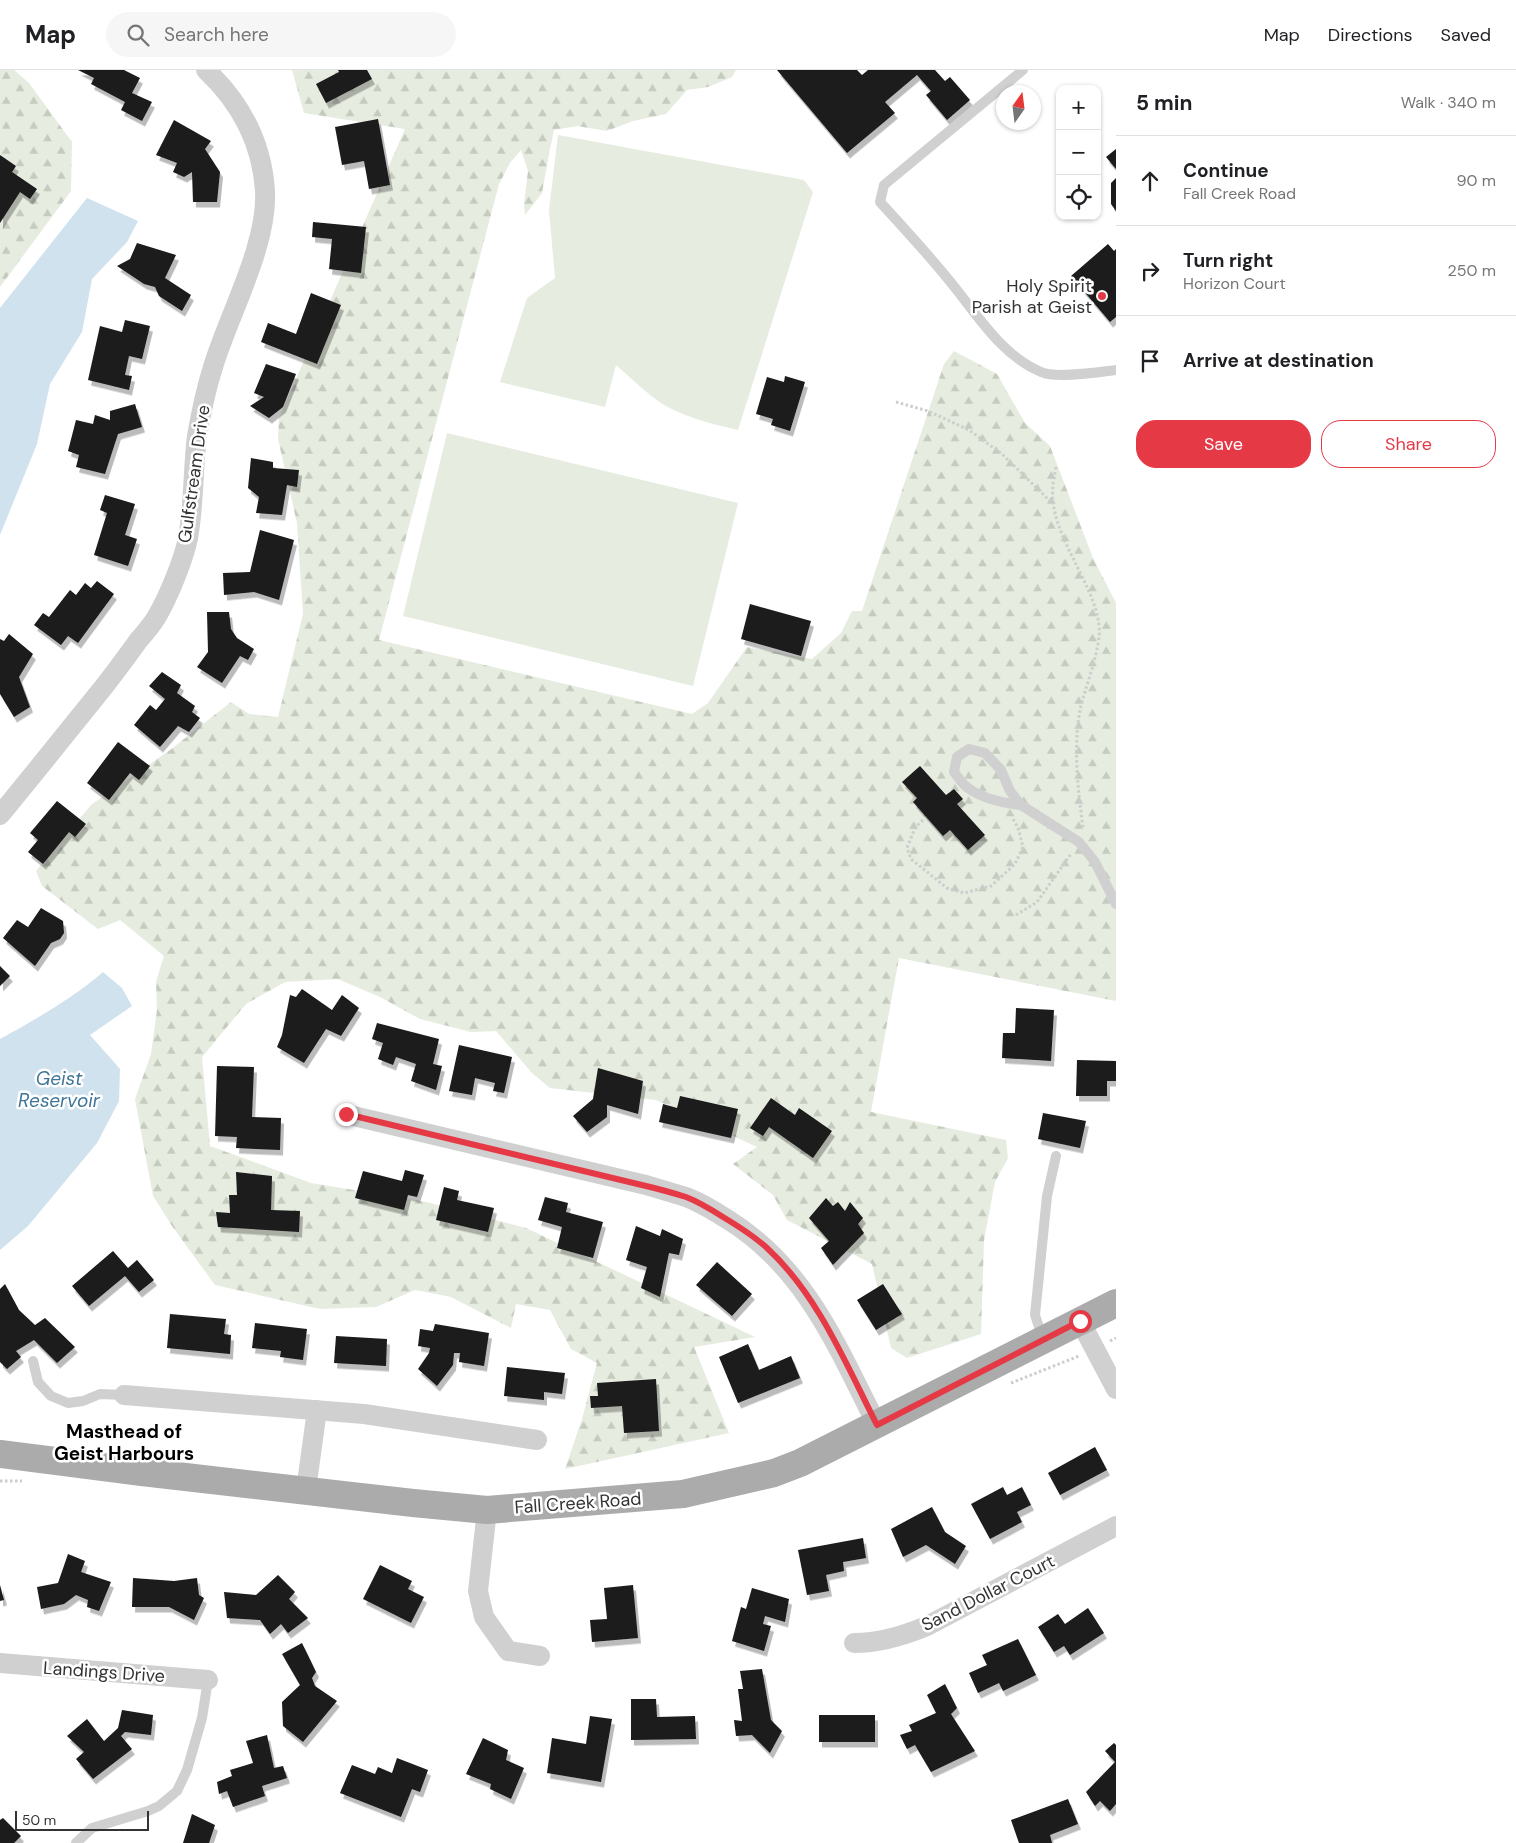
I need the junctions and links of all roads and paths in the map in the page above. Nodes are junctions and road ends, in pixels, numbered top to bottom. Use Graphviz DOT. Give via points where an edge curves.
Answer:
graph roads {
  1 [pos="206,70"];
  2 [pos="1023,70"];
  3 [pos="1116,370"];
  4 [pos="896,402"];
  5 [pos="1056,468"];
  6 [pos="1054,505"];
  7 [pos="1004,803"];
  8 [pos="1022,805"];
  9 [pos="0,815"];
  10 [pos="922,820"];
  11 [pos="1079,842"];
  12 [pos="1116,904"];
  13 [pos="1016,915"];
  14 [pos="346,1114"];
  15 [pos="1056,1156"];
  16 [pos="1116,1302"];
  17 [pos="1080,1321"];
  18 [pos="1116,1338"];
  19 [pos="1044,1340"];
  20 [pos="1095,1350"];
  21 [pos="33,1361"];
  22 [pos="1007,1385"];
  23 [pos="1116,1389"];
  24 [pos="124,1395"];
  25 [pos="318,1410"];
  26 [pos="877,1425"];
  27 [pos="537,1440"];
  28 [pos="0,1454"];
  29 [pos="0,1481"];
  30 [pos="30,1482"];
  31 [pos="306,1490"];
  32 [pos="487,1510"];
  33 [pos="1116,1526"];
  34 [pos="854,1643"];
  35 [pos="540,1656"];
  36 [pos="0,1664"];
  37 [pos="208,1680"];
  38 [pos="76,1843"];
  1 -- 9 [label="street, Gulfstream Drive" via="223,86 250,129 262,163 265,194 255,252 223,336 204,399 197,437 189,534 175,577 156,618"];
  2 -- 3 [label="lane" via="884,186 880,202 1002,345 1020,361 1042,373 1073,375"];
  4 -- 6 [label="path" via="928,411 969,430 1002,454"];
  5 -- 6 [label="path" via="1052,487"];
  6 -- 11 [label="path" via="1061,532 1094,602 1100,638 1080,712 1077,784 1082,828"];
  7 -- 8 [label="lane"];
  7 -- 8 [label="lane" via="967,787 954,772 957,757 969,749 985,753 1001,770 1010,791"];
  7 -- 10 [label="path" via="1018,828 1023,847 1016,864 991,886 964,893 947,888 911,860 907,848"];
  8 -- 11 [label="lane"];
  11 -- 12 [label="lane" via="1095,862"];
  11 -- 13 [label="path" via="1037,902"];
  14 -- 26 [label="street" via="646,1186 688,1198 714,1211 767,1248 790,1273 829,1331"];
  15 -- 19 [label="lane" via="1047,1196 1035,1315"];
  16 -- 17 [label="main road, Fall Creek Road"];
  17 -- 19 [label="main road, Fall Creek Road"];
  17 -- 20 [label="street"];
  18 -- 20 [label="path"];
  19 -- 26 [label="main road, Fall Creek Road"];
  20 -- 22 [label="path"];
  20 -- 23 [label="street"];
  21 -- 24 [label="lane" via="38,1382 51,1396 68,1403 100,1394"];
  24 -- 25 [label="street"];
  25 -- 27 [label="street"];
  25 -- 31 [label="street"];
  26 -- 32 [label="main road, Fall Creek Road" via="800,1463 728,1485 683,1494"];
  28 -- 31 [label="main road, Fall Creek Road"];
  29 -- 30 [label="path"];
  31 -- 32 [label="main road, Fall Creek Road"];
  32 -- 35 [label="street" via="478,1591 484,1617 508,1651"];
  33 -- 34 [label="street, Sand Dollar Court" via="916,1630 871,1643"];
  36 -- 37 [label="street, Landings Drive"];
  37 -- 38 [label="lane" via="202,1718 187,1770 177,1791 153,1808 92,1828"];
}
